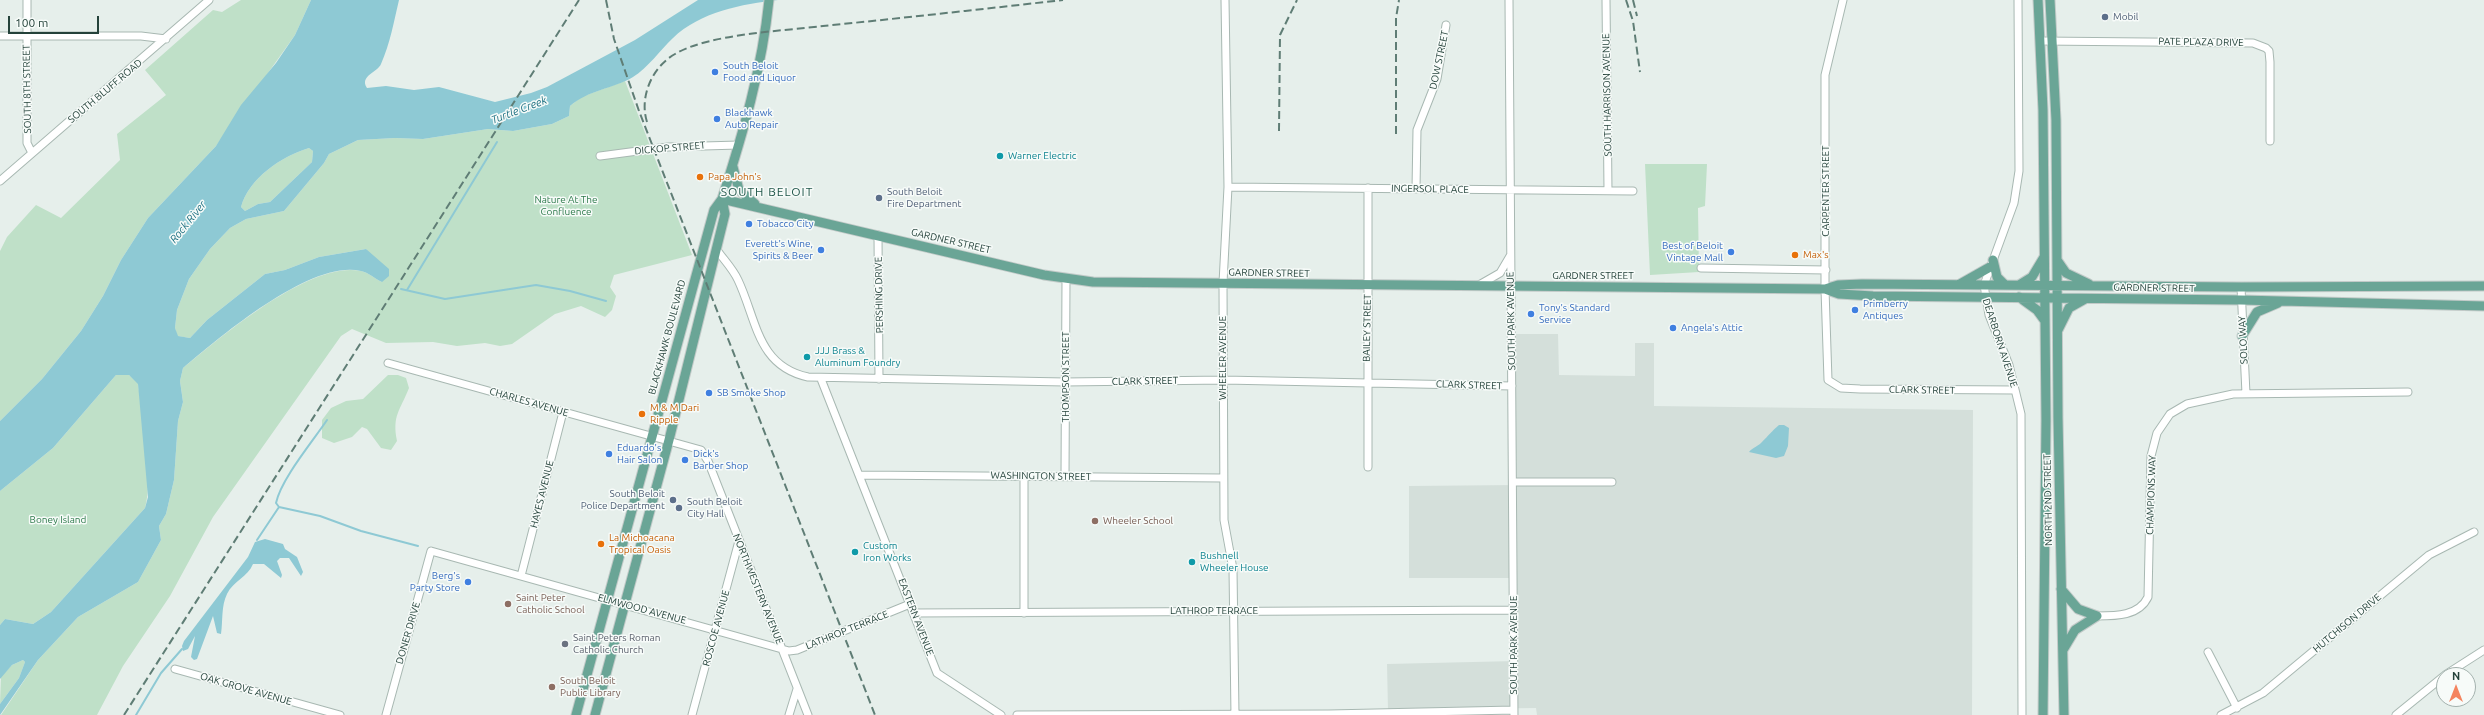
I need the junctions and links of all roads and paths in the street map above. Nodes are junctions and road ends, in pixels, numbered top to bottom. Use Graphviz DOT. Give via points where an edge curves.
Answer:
graph roads {
  1 [pos="27,0"];
  2 [pos="209,0"];
  3 [pos="1225,0"];
  4 [pos="1509,0"];
  5 [pos="1606,0"];
  6 [pos="1843,0"];
  7 [pos="2018,0"];
  8 [pos="2038,0"];
  9 [pos="2050,0"];
  10 [pos="769,1"];
  11 [pos="1446,25"];
  12 [pos="0,36"];
  13 [pos="26,36"];
  14 [pos="166,39"];
  15 [pos="2053,40"];
  16 [pos="2041,41"];
  17 [pos="2270,141"];
  18 [pos="739,145"];
  19 [pos="32,153"];
  20 [pos="600,156"];
  21 [pos="733,166"];
  22 [pos="0,181"];
  23 [pos="1228,187"];
  24 [pos="1368,188"];
  25 [pos="1416,189"];
  26 [pos="1512,190"];
  27 [pos="1608,190"];
  28 [pos="1633,191"];
  29 [pos="722,199"];
  30 [pos="758,206"];
  31 [pos="878,235"];
  32 [pos="717,250"];
  33 [pos="1511,254"];
  34 [pos="2044,258"];
  35 [pos="2057,260"];
  36 [pos="1991,264"];
  37 [pos="1701,268"];
  38 [pos="1826,270"];
  39 [pos="1066,279"];
  40 [pos="1223,283"];
  41 [pos="1958,284"];
  42 [pos="1367,285"];
  43 [pos="1984,285"];
  44 [pos="2005,285"];
  45 [pos="2019,285"];
  46 [pos="1476,286"];
  47 [pos="2044,286"];
  48 [pos="2056,286"];
  49 [pos="2094,286"];
  50 [pos="2484,286"];
  51 [pos="1511,287"];
  52 [pos="2241,287"];
  53 [pos="1825,289"];
  54 [pos="1984,297"];
  55 [pos="2019,297"];
  56 [pos="2045,297"];
  57 [pos="2056,297"];
  58 [pos="2088,298"];
  59 [pos="2241,300"];
  60 [pos="2284,301"];
  61 [pos="2484,306"];
  62 [pos="2045,321"];
  63 [pos="2057,331"];
  64 [pos="2242,336"];
  65 [pos="388,363"];
  66 [pos="821,379"];
  67 [pos="880,379"];
  68 [pos="1224,380"];
  69 [pos="1065,382"];
  70 [pos="1366,382"];
  71 [pos="1830,383"];
  72 [pos="1512,386"];
  73 [pos="2016,390"];
  74 [pos="2408,392"];
  75 [pos="2246,394"];
  76 [pos="563,412"];
  77 [pos="652,435"];
  78 [pos="669,440"];
  79 [pos="1368,467"];
  80 [pos="859,475"];
  81 [pos="1024,476"];
  82 [pos="1065,476"];
  83 [pos="1223,478"];
  84 [pos="1514,482"];
  85 [pos="1612,482"];
  86 [pos="2474,532"];
  87 [pos="740,541"];
  88 [pos="431,551"];
  89 [pos="521,576"];
  90 [pos="2061,589"];
  91 [pos="606,600"];
  92 [pos="624,604"];
  93 [pos="910,604"];
  94 [pos="1514,610"];
  95 [pos="1234,611"];
  96 [pos="914,613"];
  97 [pos="1024,613"];
  98 [pos="2097,616"];
  99 [pos="716,629"];
  100 [pos="783,649"];
  101 [pos="2484,650"];
  102 [pos="2062,651"];
  103 [pos="2208,652"];
  104 [pos="2457,667"];
  105 [pos="175,669"];
  106 [pos="2436,682"];
  107 [pos="797,688"];
  108 [pos="2237,708"];
  109 [pos="1514,712"];
  110 [pos="1235,714"];
  111 [pos="1329,714"];
  112 [pos="1422,714"];
  113 [pos="340,715"];
  114 [pos="386,715"];
  115 [pos="576,715"];
  116 [pos="596,715"];
  117 [pos="692,715"];
  118 [pos="789,715"];
  119 [pos="808,715"];
  120 [pos="1001,715"];
  121 [pos="1017,715"];
  122 [pos="2022,715"];
  123 [pos="2043,715"];
  124 [pos="2064,715"];
  125 [pos="2220,715"];
  126 [pos="2396,715"];
  1 -- 13 [label="street, SOUTH 8TH STREET"];
  2 -- 14 [label="street, SOUTH BLUFF ROAD"];
  3 -- 23 [label="street, WHEELER AVENUE"];
  4 -- 26 [label="street, SOUTH PARK AVENUE"];
  5 -- 27 [label="street, SOUTH HARRISON AVENUE"];
  6 -- 38 [label="street, CARPENTER STREET" via="1826,75"];
  7 -- 36 [label="street, DEARBORN AVENUE" via="2019,171 2014,204"];
  8 -- 16 [label="main road, NORTH 2ND STREET"];
  9 -- 15 [label="main road, NORTH 2ND STREET"];
  10 -- 18 [label="main road, BLACKHAWK BOULEVARD" via="760,68"];
  11 -- 25 [label="street, DOW STREET" via="1437,79 1417,130"];
  12 -- 13 [label="street"];
  13 -- 14 [label="street" via="141,36"];
  13 -- 19 [label="street, SOUTH 8TH STREET" via="28,143"];
  14 -- 19 [label="street, SOUTH BLUFF ROAD"];
  15 -- 16 [label="street, PATE PLAZA DRIVE"];
  15 -- 17 [label="street, PATE PLAZA DRIVE" via="2261,45 2269,51"];
  15 -- 35 [label="main road, NORTH 2ND STREET"];
  16 -- 34 [label="main road, NORTH 2ND STREET"];
  18 -- 20 [label="street, DICKOP STREET" via="668,147"];
  18 -- 21 [label="main road, BLACKHAWK BOULEVARD"];
  19 -- 22 [label="street, SOUTH BLUFF ROAD"];
  21 -- 29 [label="main road, BLACKHAWK BOULEVARD"];
  21 -- 30 [label="main road" via="739,190"];
  23 -- 24 [label="street, INGERSOL PLACE"];
  23 -- 40 [label="street, WHEELER AVENUE"];
  24 -- 25 [label="street, INGERSOL PLACE"];
  24 -- 42 [label="street, BAILEY STREET"];
  25 -- 26 [label="street, INGERSOL PLACE"];
  26 -- 27 [label="street, INGERSOL PLACE"];
  26 -- 33 [label="street, SOUTH PARK AVENUE"];
  27 -- 28 [label="street, INGERSOL PLACE"];
  29 -- 30 [label="main road, GARDNER STREET"];
  29 -- 32 [label="main road, BLACKHAWK BOULEVARD" via="725,214"];
  29 -- 77 [label="main road, BLACKHAWK BOULEVARD" via="714,210"];
  30 -- 31 [label="main road, GARDNER STREET"];
  31 -- 39 [label="main road, GARDNER STREET"];
  31 -- 67 [label="street, PERSHING DRIVE"];
  32 -- 66 [label="street, CLARK STREET" via="738,279 767,350 780,366 797,375"];
  32 -- 78 [label="main road, BLACKHAWK BOULEVARD"];
  33 -- 46 [label="street" via="1500,273"];
  33 -- 51 [label="street, SOUTH PARK AVENUE"];
  34 -- 45 [label="main road" via="2032,277"];
  34 -- 47 [label="main road, NORTH 2ND STREET"];
  35 -- 48 [label="main road, NORTH 2ND STREET"];
  35 -- 49 [label="main road" via="2070,275"];
  36 -- 41 [label="main road"];
  36 -- 43 [label="street, DEARBORN AVENUE"];
  36 -- 44 [label="main road" via="1997,277"];
  37 -- 38 [label="street"];
  38 -- 53 [label="street, CARPENTER STREET"];
  39 -- 40 [label="main road, GARDNER STREET" via="1093,282"];
  39 -- 69 [label="street, THOMPSON STREET"];
  40 -- 42 [label="main road, GARDNER STREET"];
  40 -- 68 [label="street, WHEELER AVENUE"];
  41 -- 43 [label="main road, GARDNER STREET"];
  41 -- 53 [label="main road, GARDNER STREET" via="1862,284 1838,285"];
  42 -- 46 [label="main road, GARDNER STREET"];
  42 -- 70 [label="street, BAILEY STREET"];
  43 -- 44 [label="main road, GARDNER STREET"];
  43 -- 54 [label="street, DEARBORN AVENUE"];
  44 -- 45 [label="main road, GARDNER STREET"];
  45 -- 47 [label="main road, GARDNER STREET"];
  46 -- 51 [label="main road, GARDNER STREET"];
  47 -- 48 [label="main road, GARDNER STREET"];
  47 -- 56 [label="main road, NORTH 2ND STREET"];
  48 -- 49 [label="main road, GARDNER STREET"];
  48 -- 57 [label="main road, NORTH 2ND STREET"];
  49 -- 52 [label="main road, GARDNER STREET"];
  50 -- 52 [label="main road, GARDNER STREET"];
  51 -- 53 [label="main road, GARDNER STREET"];
  51 -- 72 [label="street, SOUTH PARK AVENUE"];
  52 -- 59 [label="street, SOLO WAY"];
  53 -- 54 [label="main road, GARDNER STREET" via="1839,294"];
  53 -- 71 [label="street, CARPENTER STREET" via="1826,374"];
  54 -- 55 [label="main road, GARDNER STREET"];
  54 -- 73 [label="street, DEARBORN AVENUE"];
  55 -- 56 [label="main road, GARDNER STREET"];
  55 -- 62 [label="main road" via="2037,310"];
  56 -- 57 [label="main road, GARDNER STREET"];
  56 -- 62 [label="main road, NORTH 2ND STREET"];
  57 -- 58 [label="main road, GARDNER STREET"];
  57 -- 63 [label="main road, NORTH 2ND STREET"];
  58 -- 59 [label="main road, GARDNER STREET"];
  58 -- 63 [label="main road" via="2069,308"];
  59 -- 60 [label="main road, GARDNER STREET"];
  59 -- 64 [label="street, SOLO WAY"];
  60 -- 61 [label="main road, GARDNER STREET"];
  60 -- 64 [label="main road" via="2257,312"];
  62 -- 123 [label="main road, NORTH 2ND STREET"];
  63 -- 90 [label="main road, NORTH 2ND STREET"];
  64 -- 75 [label="street, SOLO WAY"];
  65 -- 76 [label="street, CHARLES AVENUE"];
  66 -- 67 [label="street, CLARK STREET"];
  66 -- 80 [label="street, EASTERN AVENUE"];
  67 -- 69 [label="street, CLARK STREET"];
  68 -- 69 [label="street, CLARK STREET"];
  68 -- 70 [label="street, CLARK STREET"];
  68 -- 83 [label="street, WHEELER AVENUE"];
  69 -- 82 [label="street, THOMPSON STREET"];
  70 -- 72 [label="street, CLARK STREET"];
  70 -- 79 [label="street, BAILEY STREET"];
  71 -- 73 [label="street, CLARK STREET" via="1841,388 1860,389"];
  72 -- 84 [label="street, SOUTH PARK AVENUE"];
  73 -- 122 [label="street, DEARBORN AVENUE" via="2022,414"];
  74 -- 75 [label="street, CHAMPIONS WAY"];
  75 -- 98 [label="street, CHAMPIONS WAY" via="2208,397 2187,404 2170,414 2157,433 2151,456 2148,597 2140,608 2134,611"];
  76 -- 77 [label="street, CHARLES AVENUE"];
  76 -- 89 [label="street, HAYES AVENUE"];
  77 -- 78 [label="street, CHARLES AVENUE"];
  77 -- 91 [label="main road, BLACKHAWK BOULEVARD"];
  78 -- 87 [label="street, NORTHWESTERN AVENUE" via="695,447 705,455"];
  78 -- 92 [label="main road, BLACKHAWK BOULEVARD"];
  80 -- 81 [label="street, WASHINGTON STREET"];
  80 -- 93 [label="street, EASTERN AVENUE"];
  81 -- 82 [label="street, WASHINGTON STREET"];
  81 -- 97 [label="street"];
  82 -- 83 [label="street, WASHINGTON STREET"];
  83 -- 95 [label="street, WHEELER AVENUE" via="1224,520 1232,564"];
  84 -- 85 [label="street"];
  84 -- 94 [label="street, SOUTH PARK AVENUE"];
  86 -- 108 [label="street, HUTCHISON DRIVE" via="2429,555 2264,693"];
  87 -- 99 [label="street, ROSCOE AVENUE"];
  87 -- 100 [label="street, NORTHWESTERN AVENUE"];
  88 -- 89 [label="street, ELMWOOD AVENUE"];
  88 -- 114 [label="street, DONER DRIVE"];
  89 -- 91 [label="street, ELMWOOD AVENUE"];
  90 -- 98 [label="main road" via="2078,609"];
  90 -- 102 [label="main road, NORTH 2ND STREET"];
  91 -- 92 [label="street, ELMWOOD AVENUE"];
  91 -- 115 [label="main road, BLACKHAWK BOULEVARD"];
  92 -- 99 [label="street, ELMWOOD AVENUE"];
  92 -- 116 [label="main road, BLACKHAWK BOULEVARD"];
  93 -- 96 [label="street, EASTERN AVENUE"];
  93 -- 100 [label="street, LATHROP TERRACE" via="797,650"];
  94 -- 95 [label="street, LATHROP TERRACE"];
  94 -- 109 [label="street, SOUTH PARK AVENUE"];
  95 -- 97 [label="street, LATHROP TERRACE"];
  95 -- 110 [label="street, WHEELER AVENUE"];
  96 -- 97 [label="street, LATHROP TERRACE"];
  96 -- 120 [label="street, EASTERN AVENUE" via="937,673"];
  98 -- 102 [label="main road" via="2075,630"];
  99 -- 100 [label="street, ELMWOOD AVENUE"];
  99 -- 117 [label="street, ROSCOE AVENUE"];
  100 -- 107 [label="street, NORTHWESTERN AVENUE"];
  101 -- 104 [label="street"];
  102 -- 124 [label="main road, NORTH 2ND STREET"];
  103 -- 108 [label="street"];
  105 -- 113 [label="street, OAK GROVE AVENUE"];
  106 -- 126 [label="street"];
  107 -- 118 [label="street"];
  107 -- 119 [label="street, NORTHWESTERN AVENUE"];
  108 -- 125 [label="street, HUTCHISON DRIVE"];
  109 -- 112 [label="street"];
  110 -- 111 [label="street"];
  110 -- 121 [label="street"];
  111 -- 112 [label="street"];
}
